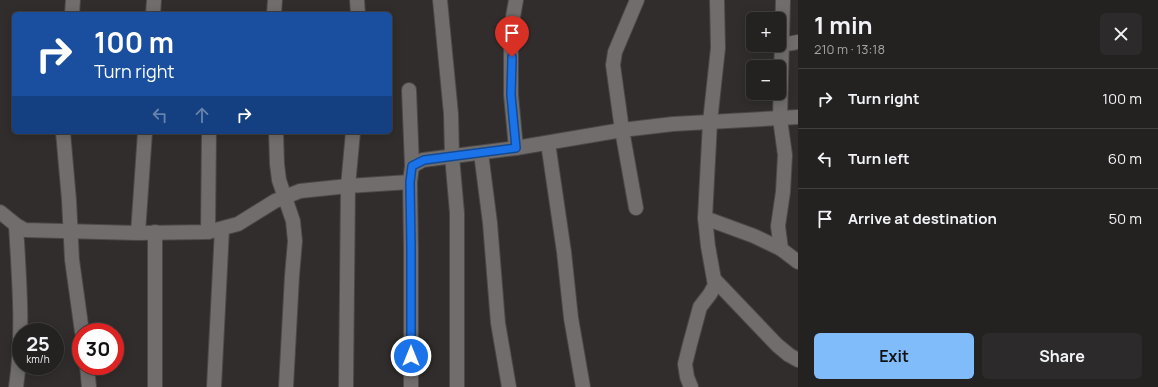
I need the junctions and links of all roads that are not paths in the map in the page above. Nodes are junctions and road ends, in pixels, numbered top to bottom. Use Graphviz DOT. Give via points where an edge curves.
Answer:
graph roads {
  1 [pos="73,0"];
  2 [pos="154,0"];
  3 [pos="275,0"];
  4 [pos="357,0"];
  5 [pos="440,0"];
  6 [pos="516,0"];
  7 [pos="637,0"];
  8 [pos="717,0"];
  9 [pos="783,0"];
  10 [pos="72,12"];
  11 [pos="153,12"];
  12 [pos="274,12"];
  13 [pos="358,12"];
  14 [pos="783,12"];
  15 [pos="798,42"];
  16 [pos="786,44"];
  17 [pos="782,52"];
  18 [pos="409,90"];
  19 [pos="798,117"];
  20 [pos="780,119"];
  21 [pos="710,122"];
  22 [pos="622,130"];
  23 [pos="63,134"];
  24 [pos="145,134"];
  25 [pos="209,134"];
  26 [pos="276,134"];
  27 [pos="353,134"];
  28 [pos="548,143"];
  29 [pos="516,148"];
  30 [pos="481,153"];
  31 [pos="452,156"];
  32 [pos="412,166"];
  33 [pos="410,182"];
  34 [pos="348,186"];
  35 [pos="284,196"];
  36 [pos="636,208"];
  37 [pos="0,212"];
  38 [pos="705,218"];
  39 [pos="16,225"];
  40 [pos="222,229"];
  41 [pos="70,232"];
  42 [pos="155,232"];
  43 [pos="208,232"];
  44 [pos="138,233"];
  45 [pos="781,249"];
  46 [pos="798,262"];
  47 [pos="714,279"];
  48 [pos="81,323"];
  49 [pos="798,360"];
  50 [pos="88,375"];
  51 [pos="16,387"];
  52 [pos="89,387"];
  53 [pos="155,387"];
  54 [pos="214,387"];
  55 [pos="286,387"];
  56 [pos="346,387"];
  57 [pos="410,387"];
  58 [pos="457,387"];
  59 [pos="509,387"];
  60 [pos="583,387"];
  61 [pos="691,387"];
  1 -- 10 [label="street"];
  2 -- 11 [label="street"];
  3 -- 12 [label="street"];
  4 -- 13 [label="street"];
  5 -- 31 [label="street" via="451,114"];
  6 -- 29 [label="street" via="511,28 511,95"];
  7 -- 22 [label="street" via="615,52 613,65"];
  8 -- 21 [label="street" via="718,48"];
  9 -- 14 [label="street"];
  15 -- 16 [label="street"];
  17 -- 20 [label="street"];
  18 -- 32 [label="street"];
  19 -- 20 [label="street"];
  20 -- 21 [label="street"];
  20 -- 45 [label="street" via="785,155 778,226"];
  21 -- 22 [label="street"];
  21 -- 38 [label="street"];
  22 -- 28 [label="street"];
  22 -- 36 [label="street"];
  23 -- 41 [label="street"];
  24 -- 44 [label="street"];
  25 -- 43 [label="street"];
  26 -- 35 [label="street" via="279,180"];
  27 -- 34 [label="street"];
  28 -- 29 [label="street"];
  28 -- 60 [label="street" via="571,318"];
  29 -- 30 [label="street"];
  30 -- 31 [label="street"];
  30 -- 59 [label="street" via="498,323"];
  31 -- 32 [label="street" via="424,160"];
  31 -- 58 [label="street" via="457,213"];
  32 -- 33 [label="street"];
  33 -- 34 [label="street"];
  33 -- 57 [label="street"];
  34 -- 35 [label="street" via="300,191"];
  34 -- 56 [label="street"];
  35 -- 40 [label="street" via="238,224"];
  35 -- 55 [label="street" via="293,221 295,241"];
  37 -- 39 [label="street"];
  38 -- 45 [label="street"];
  38 -- 47 [label="street"];
  39 -- 41 [label="street" via="25,230"];
  39 -- 51 [label="street" via="21,314"];
  40 -- 43 [label="street"];
  40 -- 54 [label="street"];
  41 -- 44 [label="street"];
  41 -- 48 [label="street"];
  42 -- 43 [label="street"];
  42 -- 44 [label="street"];
  42 -- 53 [label="street"];
  45 -- 46 [label="street"];
  47 -- 49 [label="street" via="777,345"];
  47 -- 61 [label="street" via="710,294 700,307 696,318 685,364"];
  50 -- 52 [label="street"];
}
